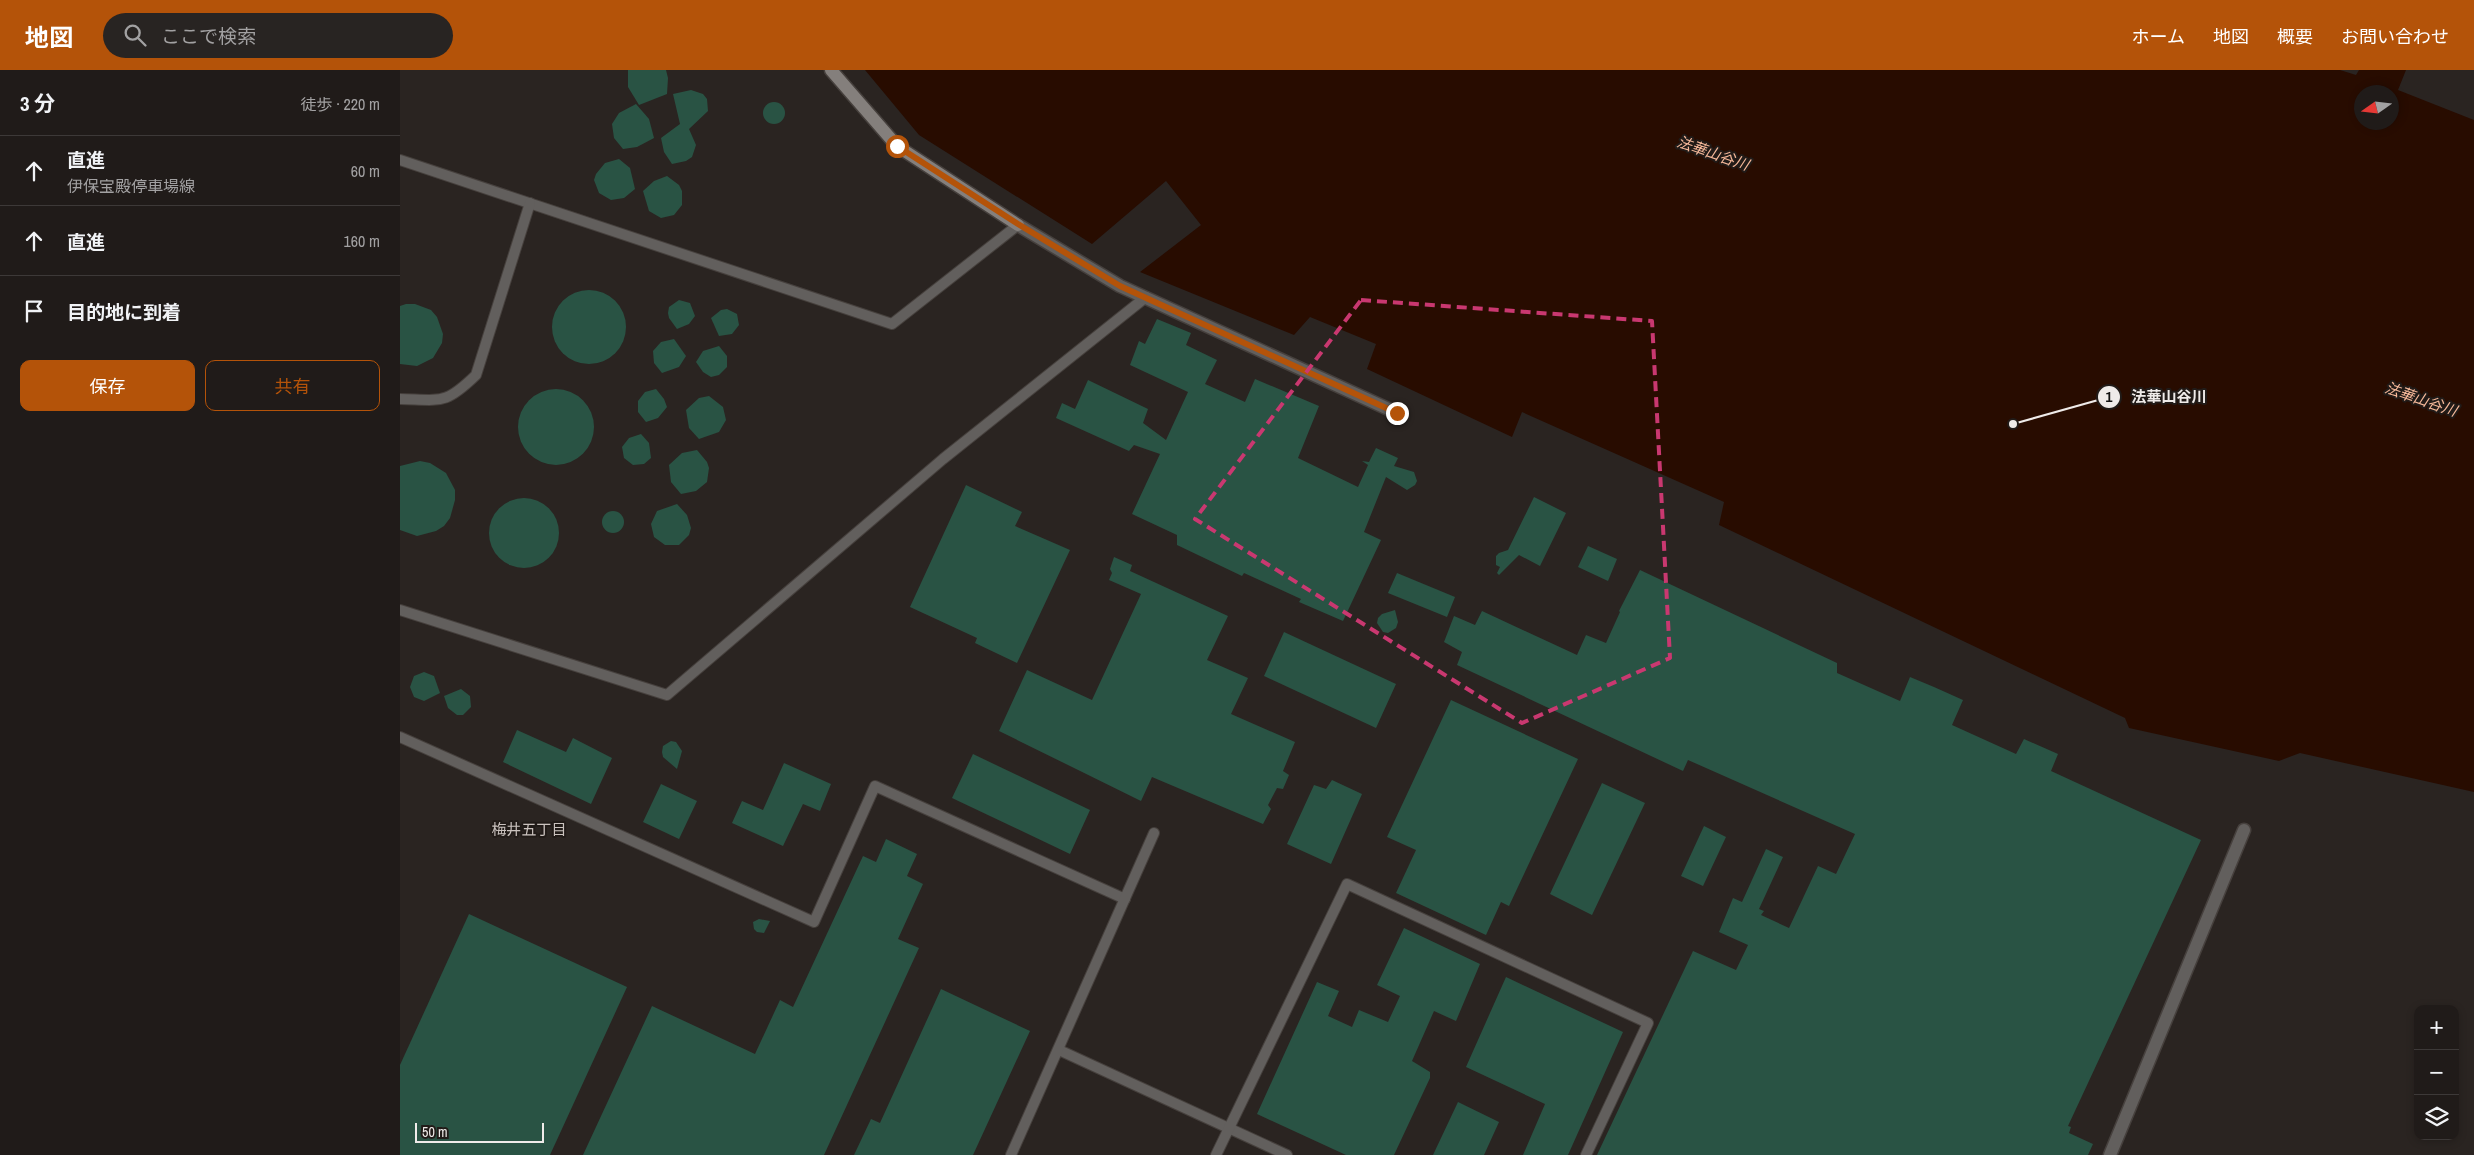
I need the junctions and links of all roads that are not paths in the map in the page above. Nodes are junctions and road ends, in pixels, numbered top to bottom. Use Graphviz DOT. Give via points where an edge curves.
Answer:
graph roads {
  1 [pos="831,70"];
  2 [pos="400,160"];
  3 [pos="530,203"];
  4 [pos="1018,224"];
  5 [pos="1146,297"];
  6 [pos="400,399"];
  7 [pos="1397,413"];
  8 [pos="400,610"];
  9 [pos="400,737"];
  10 [pos="2244,830"];
  11 [pos="1154,833"];
  12 [pos="1125,899"];
  13 [pos="1059,1050"];
  14 [pos="1228,1128"];
  15 [pos="1011,1155"];
  16 [pos="1216,1155"];
  17 [pos="1287,1155"];
  18 [pos="1586,1155"];
  19 [pos="2110,1155"];
  1 -- 4 [label="main road" via="897,146"];
  2 -- 3 [label="lane"];
  3 -- 4 [label="lane" via="892,324"];
  3 -- 6 [label="lane" via="476,375 443,400"];
  4 -- 5 [label="street" via="1120,286"];
  5 -- 7 [label="street"];
  5 -- 8 [label="lane" via="943,459 667,696"];
  9 -- 12 [label="lane" via="814,922 876,786"];
  10 -- 19 [label="street"];
  11 -- 12 [label="lane"];
  12 -- 13 [label="lane"];
  13 -- 14 [label="lane"];
  13 -- 15 [label="lane"];
  14 -- 16 [label="lane"];
  14 -- 17 [label="lane"];
  14 -- 18 [label="lane" via="1347,884 1648,1023"];
}
